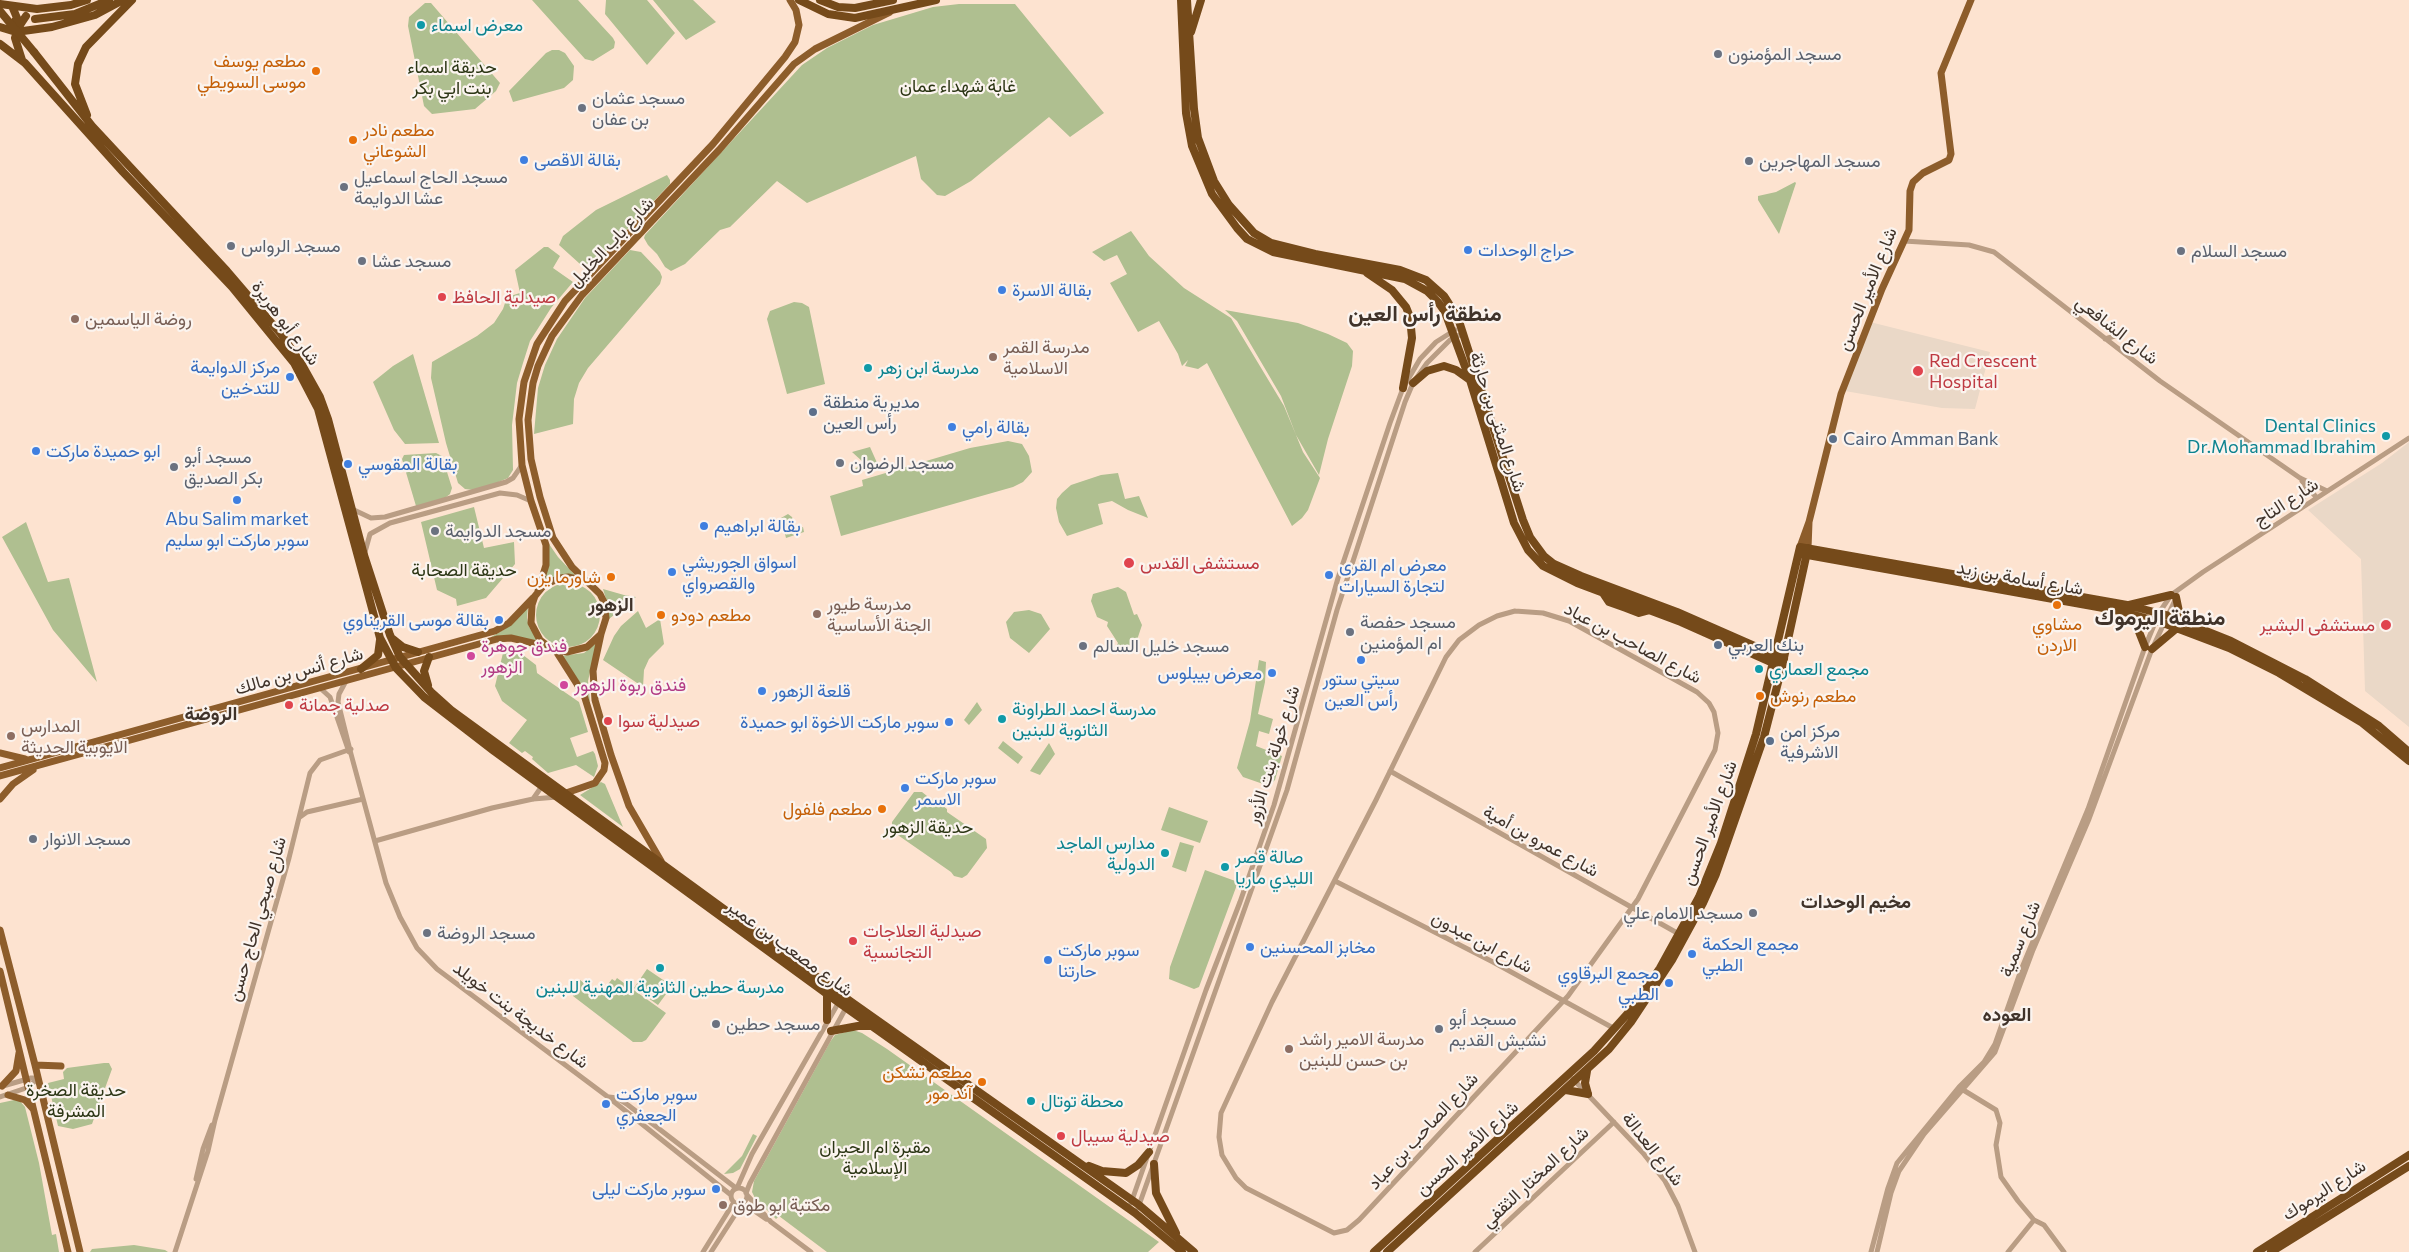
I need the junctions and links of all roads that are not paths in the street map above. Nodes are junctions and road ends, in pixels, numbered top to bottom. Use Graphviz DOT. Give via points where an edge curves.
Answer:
graph roads {
  1 [pos="87,0"];
  2 [pos="109,0"];
  3 [pos="123,0"];
  4 [pos="132,0"];
  5 [pos="790,0"];
  6 [pos="799,0"];
  7 [pos="820,0"];
  8 [pos="893,0"];
  9 [pos="936,0"];
  10 [pos="1181,0"];
  11 [pos="1187,0"];
  12 [pos="1201,0"];
  13 [pos="1971,0"];
  14 [pos="0,6"];
  15 [pos="12,6"];
  16 [pos="898,8"];
  17 [pos="37,9"];
  18 [pos="26,16"];
  19 [pos="34,19"];
  20 [pos="52,27"];
  21 [pos="3,28"];
  22 [pos="16,32"];
  23 [pos="1189,39"];
  24 [pos="0,44"];
  25 [pos="22,61"];
  26 [pos="92,126"];
  27 [pos="186,234"];
  28 [pos="1904,241"];
  29 [pos="194,243"];
  30 [pos="1361,270"];
  31 [pos="1462,329"];
  32 [pos="1454,334"];
  33 [pos="2118,335"];
  34 [pos="2105,339"];
  35 [pos="1470,380"];
  36 [pos="1414,383"];
  37 [pos="1404,388"];
  38 [pos="2409,438"];
  39 [pos="522,465"];
  40 [pos="2300,478"];
  41 [pos="2305,485"];
  42 [pos="2327,491"];
  43 [pos="2317,498"];
  44 [pos="531,501"];
  45 [pos="2302,507"];
  46 [pos="352,509"];
  47 [pos="1523,520"];
  48 [pos="1514,523"];
  49 [pos="1803,551"];
  50 [pos="364,555"];
  51 [pos="1815,556"];
  52 [pos="1805,563"];
  53 [pos="585,581"];
  54 [pos="537,594"];
  55 [pos="2175,594"];
  56 [pos="2127,605"];
  57 [pos="2132,614"];
  58 [pos="2161,618"];
  59 [pos="2179,624"];
  60 [pos="601,634"];
  61 [pos="390,635"];
  62 [pos="380,638"];
  63 [pos="1778,641"];
  64 [pos="548,646"];
  65 [pos="2148,648"];
  66 [pos="556,650"];
  67 [pos="1765,650"];
  68 [pos="418,652"];
  69 [pos="1775,655"];
  70 [pos="429,658"];
  71 [pos="1762,658"];
  72 [pos="1784,658"];
  73 [pos="396,659"];
  74 [pos="1773,664"];
  75 [pos="406,665"];
  76 [pos="1782,667"];
  77 [pos="396,668"];
  78 [pos="361,669"];
  79 [pos="1771,674"];
  80 [pos="1310,680"];
  81 [pos="346,681"];
  82 [pos="1316,682"];
  83 [pos="320,688"];
  84 [pos="431,692"];
  85 [pos="1756,734"];
  86 [pos="1764,737"];
  87 [pos="350,751"];
  88 [pos="2409,752"];
  89 [pos="0,753"];
  90 [pos="28,760"];
  91 [pos="2409,761"];
  92 [pos="39,766"];
  93 [pos="0,768"];
  94 [pos="1390,771"];
  95 [pos="0,776"];
  96 [pos="542,786"];
  97 [pos="566,792"];
  98 [pos="558,797"];
  99 [pos="0,799"];
  100 [pos="363,799"];
  101 [pos="533,799"];
  102 [pos="300,818"];
  103 [pos="375,841"];
  104 [pos="661,861"];
  105 [pos="1335,881"];
  106 [pos="1632,908"];
  107 [pos="1237,910"];
  108 [pos="1243,914"];
  109 [pos="0,930"];
  110 [pos="1679,934"];
  111 [pos="0,971"];
  112 [pos="827,994"];
  113 [pos="1564,1001"];
  114 [pos="845,1004"];
  115 [pos="828,1020"];
  116 [pos="872,1026"];
  117 [pos="1616,1029"];
  118 [pos="832,1031"];
  119 [pos="20,1047"];
  120 [pos="35,1065"];
  121 [pos="61,1066"];
  122 [pos="1587,1070"];
  123 [pos="1570,1075"];
  124 [pos="38,1078"];
  125 [pos="27,1079"];
  126 [pos="1576,1081"];
  127 [pos="1,1086"];
  128 [pos="29,1087"];
  129 [pos="1961,1089"];
  130 [pos="1566,1090"];
  131 [pos="1588,1094"];
  132 [pos="8,1095"];
  133 [pos="608,1096"];
  134 [pos="0,1097"];
  135 [pos="36,1115"];
  136 [pos="1614,1122"];
  137 [pos="1149,1152"];
  138 [pos="2409,1156"];
  139 [pos="1077,1162"];
  140 [pos="1154,1164"];
  141 [pos="2409,1166"];
  142 [pos="2378,1174"];
  143 [pos="2383,1182"];
  144 [pos="737,1188"];
  145 [pos="747,1194"];
  146 [pos="731,1196"];
  147 [pos="734,1202"];
  148 [pos="742,1203"];
  149 [pos="1134,1206"];
  150 [pos="2034,1220"];
  151 [pos="771,1222"];
  152 [pos="1177,1240"];
  153 [pos="68,1252"];
  154 [pos="80,1252"];
  155 [pos="175,1252"];
  156 [pos="703,1252"];
  157 [pos="712,1252"];
  158 [pos="811,1252"];
  159 [pos="1178,1252"];
  160 [pos="1182,1252"];
  161 [pos="1194,1252"];
  162 [pos="1200,1252"];
  163 [pos="1374,1252"];
  164 [pos="1387,1252"];
  165 [pos="1475,1252"];
  166 [pos="1696,1252"];
  167 [pos="1871,1252"];
  168 [pos="1877,1252"];
  169 [pos="2008,1252"];
  170 [pos="2064,1252"];
  171 [pos="2256,1252"];
  172 [pos="2271,1252"];
  1 -- 17 [label="highway"];
  2 -- 19 [label="highway" via="75,14"];
  3 -- 20 [label="highway" via="95,14"];
  4 -- 26 [label="highway" via="86,47 78,64 75,84"];
  5 -- 39 [label="main road, شارع باب الخليل" via="799,25 795,42 785,57 713,144 565,300 544,330 529,367 521,400"];
  6 -- 16 [label="highway" via="820,11 843,17 862,17"];
  7 -- 8 [label="highway" via="838,7 855,8"];
  9 -- 16 [label="highway"];
  10 -- 30 [label="highway, شارع المثنى بن حارثة" via="1188,128 1197,162 1212,194 1247,239 1262,248"];
  11 -- 23 [label="highway, شارع المثنى بن حارثة"];
  12 -- 23 [label="highway"];
  13 -- 28 [label="main road, شارع الأمير الحسن" via="1940,73 1951,154 1949,160 1913,182 1909,230"];
  14 -- 15 [label="highway"];
  14 -- 26 [label="highway, شارع أبو هريرة, bridge"];
  15 -- 17 [label="highway"];
  15 -- 21 [label="highway" via="17,20 13,26"];
  16 -- 53 [label="main road, شارع باب الخليل" via="815,49 794,64 719,150 582,295 552,336 533,384 528,420 530,459 553,538"];
  17 -- 18 [label="highway"];
  18 -- 20 [label="highway" via="30,25"];
  18 -- 22 [label="highway"];
  20 -- 22 [label="highway"];
  21 -- 22 [label="highway"];
  22 -- 25 [label="highway" via="16,45"];
  23 -- 31 [label="highway, شارع المثنى بن حارثة" via="1198,138 1214,181 1242,222 1254,233 1285,248 1400,270 1426,280 1452,306"];
  24 -- 25 [label="highway, شارع أبو هريرة"];
  25 -- 27 [label="highway, شارع أبو هريرة"];
  26 -- 27 [label="highway, شارع أبو هريرة"];
  27 -- 29 [label="highway, شارع أبو هريرة"];
  28 -- 34 [label="street, شارع الشافعي" via="1969,245 1994,252"];
  28 -- 49 [label="main road, شارع الأمير الحسن" via="1841,394"];
  29 -- 46 [label="highway, شارع أبو هريرة" via="268,319 305,369 324,408"];
  29 -- 62 [label="highway, شارع أبو هريرة" via="271,332 312,395"];
  30 -- 32 [label="highway, شارع المثنى بن حارثة" via="1405,279 1427,291 1445,312"];
  30 -- 37 [label="highway" via="1392,290 1410,317 1412,338"];
  31 -- 32 [label="street, شارع خولة بنت الأزور"];
  31 -- 47 [label="highway, شارع المثنى بن حارثة"];
  32 -- 35 [label="highway, شارع المثنى بن حارثة"];
  32 -- 36 [label="street, شارع خولة بنت الأزور" via="1427,363"];
  32 -- 37 [label="street, شارع خولة بنت الأزور" via="1428,350"];
  33 -- 34 [label="street"];
  34 -- 40 [label="street, شارع الشافعي"];
  35 -- 36 [label="highway" via="1444,366 1432,369"];
  35 -- 48 [label="highway, شارع المثنى بن حارثة"];
  36 -- 82 [label="street, شارع خولة بنت الأزور" via="1354,553"];
  37 -- 80 [label="street, شارع خولة بنت الأزور" via="1361,508"];
  38 -- 42 [label="street, شارع التاج"];
  39 -- 44 [label="main road, شارع باب الخليل"];
  39 -- 46 [label="street" via="506,482 385,517 370,518"];
  40 -- 41 [label="street, شارع الشافعي"];
  40 -- 42 [label="street, شارع الشافعي"];
  41 -- 43 [label="street, شارع الشافعي"];
  41 -- 45 [label="street"];
  42 -- 43 [label="street, شارع التاج"];
  43 -- 45 [label="street, شارع التاج"];
  44 -- 50 [label="street" via="500,493 390,523 370,534"];
  44 -- 54 [label="main road, شارع باب الخليل" via="546,545 546,565"];
  45 -- 55 [label="street, شارع التاج"];
  46 -- 50 [label="highway, شارع أبو هريرة"];
  47 -- 48 [label="highway"];
  47 -- 67 [label="highway, شارع المثنى بن حارثة" via="1536,547 1554,564"];
  48 -- 71 [label="highway, شارع المثنى بن حارثة" via="1528,550 1543,566 1558,575"];
  49 -- 51 [label="highway, شارع أسامة بن زيد"];
  49 -- 52 [label="highway, شارع الأمير الحسن"];
  49 -- 56 [label="highway, شارع أسامة بن زيد"];
  49 -- 63 [label="highway, شارع الأمير الحسن"];
  50 -- 61 [label="highway, شارع أبو هريرة"];
  51 -- 52 [label="highway"];
  51 -- 57 [label="highway, شارع أسامة بن زيد"];
  52 -- 72 [label="highway, شارع الأمير الحسن"];
  53 -- 54 [label="main road" via="577,578 552,580"];
  53 -- 60 [label="main road" via="595,588 604,602 606,618"];
  54 -- 64 [label="main road" via="532,605 531,624"];
  54 -- 68 [label="main road, شارع أنس بن مالك" via="502,628"];
  55 -- 56 [label="highway"];
  55 -- 58 [label="street, شارع التاج"];
  55 -- 59 [label="highway"];
  56 -- 58 [label="highway, شارع أسامة بن زيد"];
  57 -- 58 [label="highway, شارع أسامة بن زيد"];
  57 -- 65 [label="highway"];
  58 -- 59 [label="highway, شارع أسامة بن زيد"];
  58 -- 65 [label="street, شارع سمية"];
  59 -- 65 [label="highway"];
  59 -- 88 [label="highway, شارع أسامة بن زيد" via="2246,648 2312,684 2379,726"];
  59 -- 91 [label="highway, شارع أسامة بن زيد" via="2279,673 2361,722"];
  60 -- 66 [label="main road" via="595,642 578,651"];
  60 -- 104 [label="main road, شارع مصعب بن عمير" via="593,676 595,700 629,806"];
  61 -- 68 [label="highway" via="403,647"];
  61 -- 73 [label="highway, شارع أبو هريرة"];
  62 -- 73 [label="highway, شارع أبو هريرة"];
  62 -- 78 [label="highway" via="380,651"];
  63 -- 67 [label="highway"];
  63 -- 69 [label="highway, شارع الأمير الحسن"];
  64 -- 66 [label="main road"];
  64 -- 70 [label="main road, شارع أنس بن مالك" via="504,638"];
  65 -- 129 [label="street, شارع سمية" via="2096,802 2033,950 1997,1048 1992,1058"];
  66 -- 97 [label="main road" via="584,695 605,763 595,783"];
  67 -- 69 [label="highway, شارع المثنى بن حارثة"];
  68 -- 73 [label="main road, شارع أنس بن مالك"];
  69 -- 72 [label="highway, شارع المثنى بن حارثة"];
  69 -- 74 [label="highway, شارع الأمير الحسن"];
  70 -- 75 [label="main road, شارع أنس بن مالك"];
  70 -- 84 [label="highway" via="424,677"];
  71 -- 74 [label="highway, شارع المثنى بن حارثة"];
  71 -- 79 [label="highway"];
  72 -- 76 [label="highway, شارع الأمير الحسن"];
  73 -- 75 [label="highway, شارع أبو هريرة"];
  73 -- 77 [label="highway, شارع أبو هريرة"];
  73 -- 78 [label="main road, شارع أنس بن مالك"];
  74 -- 76 [label="highway, شارع المثنى بن حارثة"];
  74 -- 79 [label="highway, شارع الأمير الحسن"];
  75 -- 77 [label="main road, شارع أنس بن مالك"];
  75 -- 84 [label="highway, شارع مصعب بن عمير"];
  76 -- 86 [label="highway, شارع الأمير الحسن"];
  77 -- 81 [label="main road, شارع أنس بن مالك"];
  77 -- 96 [label="highway, شارع مصعب بن عمير" via="431,704"];
  78 -- 90 [label="main road, شارع أنس بن مالك"];
  79 -- 85 [label="highway, شارع الأمير الحسن"];
  80 -- 82 [label="street"];
  80 -- 107 [label="street, شارع خولة بنت الأزور" via="1282,781"];
  81 -- 83 [label="main road, شارع أنس بن مالك"];
  81 -- 87 [label="street, شارع خديجة بنت خويلد" via="338,702"];
  82 -- 108 [label="street, شارع خولة بنت الأزور" via="1287,790"];
  83 -- 87 [label="street, شارع خديجة بنت خويلد" via="330,697"];
  83 -- 92 [label="main road, شارع أنس بن مالك"];
  84 -- 97 [label="highway, شارع مصعب بن عمير" via="451,710"];
  85 -- 86 [label="highway"];
  85 -- 110 [label="highway, شارع الأمير الحسن" via="1721,843 1703,889"];
  86 -- 122 [label="highway, شارع الأمير الحسن" via="1727,846 1703,904 1672,960 1631,1022"];
  87 -- 100 [label="street, شارع خديجة بنت خويلد"];
  87 -- 102 [label="street, شارع صبحي الحاج حسن" via="320,760 312,768"];
  89 -- 90 [label="main road"];
  90 -- 93 [label="main road, شارع أنس بن مالك"];
  92 -- 95 [label="main road, شارع أنس بن مالك"];
  92 -- 99 [label="main road" via="13,784"];
  94 -- 105 [label="street, شارع الصاحب بن عباد"];
  94 -- 106 [label="street, شارع عمرو بن أمية"];
  94 -- 106 [label="street, شارع الصاحب بن عباد" via="1423,700 1458,640 1488,620 1509,612 1543,613 1569,621 1697,692 1709,703 1717,722 1717,743 1710,763"];
  96 -- 98 [label="highway, شارع مصعب بن عمير"];
  96 -- 101 [label="street"];
  97 -- 104 [label="highway, شارع مصعب بن عمير"];
  98 -- 101 [label="street"];
  98 -- 112 [label="highway, شارع مصعب بن عمير"];
  100 -- 102 [label="street" via="307,812"];
  100 -- 103 [label="street, شارع خديجة بنت خويلد"];
  101 -- 103 [label="street"];
  102 -- 155 [label="street, شارع صبحي الحاج حسن" via="208,1151"];
  103 -- 133 [label="street, شارع خديجة بنت خويلد" via="386,883 400,917 425,959"];
  104 -- 114 [label="highway, شارع مصعب بن عمير" via="843,995"];
  105 -- 113 [label="street, شارع ابن عبدون"];
  105 -- 113 [label="street, شارع الصاحب بن عباد" via="1235,1079 1219,1125 1222,1155 1229,1169 1246,1188 1325,1230 1340,1233 1359,1220"];
  106 -- 110 [label="street, شارع عمرو بن أمية"];
  106 -- 113 [label="street, شارع الصاحب بن عباد"];
  107 -- 108 [label="street"];
  107 -- 137 [label="street, شارع خولة بنت الأزور"];
  108 -- 140 [label="street, شارع خولة بنت الأزور"];
  109 -- 120 [label="main road"];
  110 -- 117 [label="highway, شارع الأمير الحسن" via="1660,968"];
  111 -- 119 [label="main road"];
  112 -- 114 [label="highway, شارع مصعب بن عمير"];
  112 -- 115 [label="highway"];
  113 -- 117 [label="street, شارع ابن عبدون"];
  114 -- 115 [label="street"];
  114 -- 116 [label="highway, شارع مصعب بن عمير"];
  114 -- 118 [label="street"];
  114 -- 139 [label="highway, شارع مصعب بن عمير"];
  115 -- 144 [label="street" via="752,1154"];
  116 -- 118 [label="highway"];
  116 -- 149 [label="highway, شارع مصعب بن عمير"];
  117 -- 123 [label="highway, شارع الأمير الحسن"];
  118 -- 145 [label="street"];
  119 -- 125 [label="main road"];
  119 -- 127 [label="main road" via="16,1070"];
  120 -- 121 [label="main road"];
  120 -- 124 [label="main road"];
  122 -- 126 [label="highway, شارع الأمير الحسن"];
  122 -- 131 [label="highway" via="1585,1083"];
  123 -- 126 [label="street, شارع العدالة"];
  123 -- 163 [label="highway, شارع الأمير الحسن"];
  124 -- 125 [label="street"];
  124 -- 128 [label="street"];
  124 -- 154 [label="main road"];
  125 -- 127 [label="street"];
  125 -- 128 [label="main road"];
  126 -- 130 [label="highway, شارع الأمير الحسن"];
  126 -- 131 [label="street, شارع العدالة"];
  128 -- 132 [label="street"];
  128 -- 135 [label="main road"];
  129 -- 150 [label="street" via="1996,1110 2000,1123 1996,1145 2001,1177"];
  129 -- 167 [label="street, شارع سمية" via="1897,1163"];
  129 -- 168 [label="street, شارع سمية" via="1899,1171"];
  130 -- 131 [label="highway"];
  130 -- 164 [label="highway, شارع الأمير الحسن"];
  131 -- 136 [label="street, شارع العدالة"];
  132 -- 134 [label="street"];
  132 -- 135 [label="main road" via="25,1100"];
  133 -- 144 [label="street, شارع خديجة بنت خويلد" via="628,1105"];
  133 -- 146 [label="street, شارع خديجة بنت خويلد"];
  135 -- 153 [label="main road"];
  136 -- 165 [label="street, شارع المختار الثقفي"];
  136 -- 166 [label="street, شارع العدالة" via="1665,1181"];
  137 -- 139 [label="highway" via="1126,1173 1102,1171"];
  137 -- 149 [label="street, شارع خولة بنت الأزور"];
  138 -- 142 [label="highway, شارع اليرموك"];
  139 -- 149 [label="highway, شارع مصعب بن عمير"];
  140 -- 149 [label="street, شارع خولة بنت الأزور"];
  140 -- 152 [label="highway" via="1156,1193"];
  141 -- 143 [label="highway, شارع اليرموك"];
  142 -- 143 [label="highway"];
  142 -- 171 [label="highway, شارع اليرموك"];
  143 -- 172 [label="highway, شارع اليرموك"];
  144 -- 145 [label="street, شارع خديجة بنت خويلد"];
  144 -- 146 [label="street"];
  145 -- 148 [label="street"];
  145 -- 151 [label="street"];
  146 -- 147 [label="street"];
  147 -- 148 [label="street"];
  147 -- 156 [label="street"];
  148 -- 151 [label="street"];
  148 -- 157 [label="street"];
  149 -- 152 [label="highway, شارع مصعب بن عمير"];
  150 -- 169 [label="street"];
  150 -- 170 [label="street" via="2044,1225"];
  151 -- 158 [label="street"];
  152 -- 159 [label="street, شارع مصعب بن عمير"];
  152 -- 160 [label="highway, شارع مصعب بن عمير"];
  152 -- 161 [label="highway, شارع مصعب بن عمير"];
  152 -- 162 [label="street, شارع مصعب بن عمير"];
}
